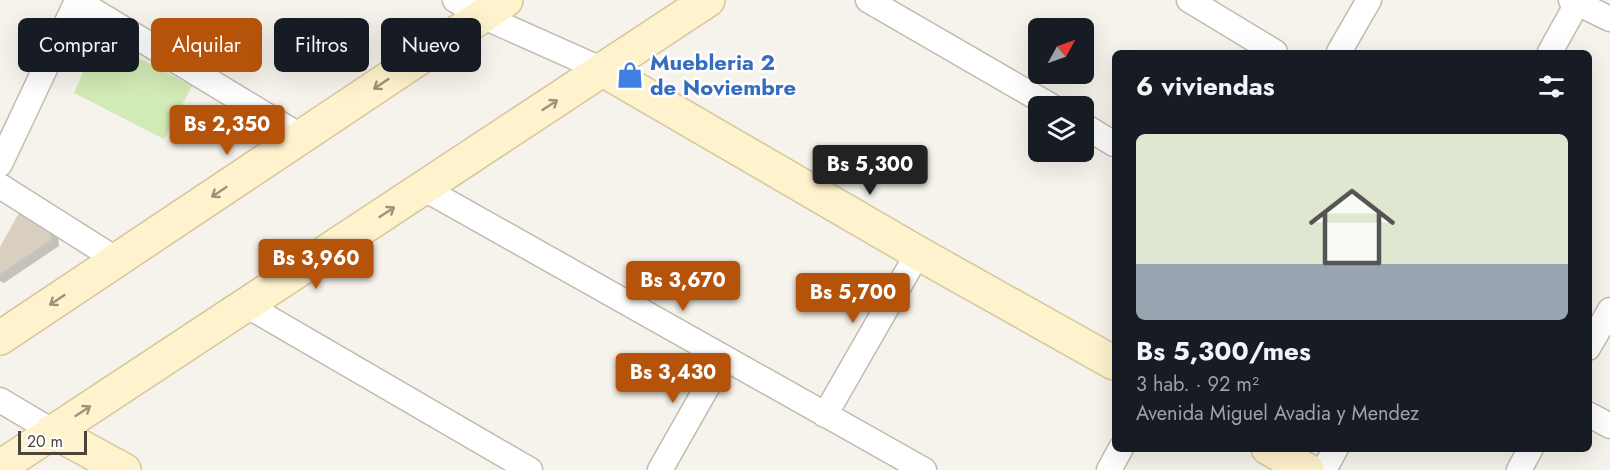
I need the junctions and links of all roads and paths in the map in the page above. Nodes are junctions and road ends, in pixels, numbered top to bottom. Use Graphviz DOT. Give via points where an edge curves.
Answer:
graph roads {
  1 [pos="77,0"];
  2 [pos="708,0"];
  3 [pos="868,0"];
  4 [pos="1189,0"];
  5 [pos="1369,0"];
  6 [pos="1576,1"];
  7 [pos="481,5"];
  8 [pos="1610,19"];
  9 [pos="1272,50"];
  10 [pos="1340,50"];
  11 [pos="1551,50"];
  12 [pos="603,70"];
  13 [pos="1034,96"];
  14 [pos="1094,132"];
  15 [pos="302,137"];
  16 [pos="1112,143"];
  17 [pos="0,164"];
  18 [pos="0,186"];
  19 [pos="423,188"];
  20 [pos="918,254"];
  21 [pos="117,260"];
  22 [pos="246,305"];
  23 [pos="1610,310"];
  24 [pos="0,338"];
  25 [pos="1592,341"];
  26 [pos="723,359"];
  27 [pos="1112,362"];
  28 [pos="0,400"];
  29 [pos="825,415"];
  30 [pos="1592,416"];
  31 [pos="1610,426"];
  32 [pos="52,431"];
  33 [pos="1119,452"];
  34 [pos="1275,452"];
  35 [pos="1334,452"];
  36 [pos="1529,452"];
  37 [pos="0,467"];
  38 [pos="124,470"];
  39 [pos="530,470"];
  40 [pos="660,470"];
  41 [pos="924,470"];
  42 [pos="1109,470"];
  43 [pos="1307,470"];
  44 [pos="1324,470"];
  45 [pos="1519,470"];
  1 -- 15 [label="street"];
  1 -- 17 [label="street"];
  2 -- 12 [label="main road"];
  3 -- 13 [label="street"];
  4 -- 9 [label="street"];
  5 -- 10 [label="street"];
  6 -- 8 [label="street"];
  6 -- 11 [label="street"];
  7 -- 12 [label="street"];
  7 -- 15 [label="main road, one-way"];
  19 -- 12 [label="main road, one-way"];
  12 -- 20 [label="main road"];
  14 -- 16 [label="street"];
  15 -- 21 [label="main road, one-way"];
  18 -- 21 [label="street"];
  22 -- 19 [label="main road, one-way"];
  19 -- 26 [label="street"];
  20 -- 27 [label="main road"];
  20 -- 29 [label="street"];
  21 -- 24 [label="main road, one-way"];
  32 -- 22 [label="main road, one-way"];
  22 -- 39 [label="street"];
  23 -- 25 [label="street"];
  26 -- 29 [label="street"];
  26 -- 40 [label="street"];
  28 -- 32 [label="street"];
  29 -- 41 [label="street"];
  30 -- 31 [label="street"];
  32 -- 37 [label="main road"];
  32 -- 38 [label="main road"];
  33 -- 42 [label="street"];
  34 -- 43 [label="main road"];
  35 -- 44 [label="street"];
  36 -- 45 [label="street"];
}
